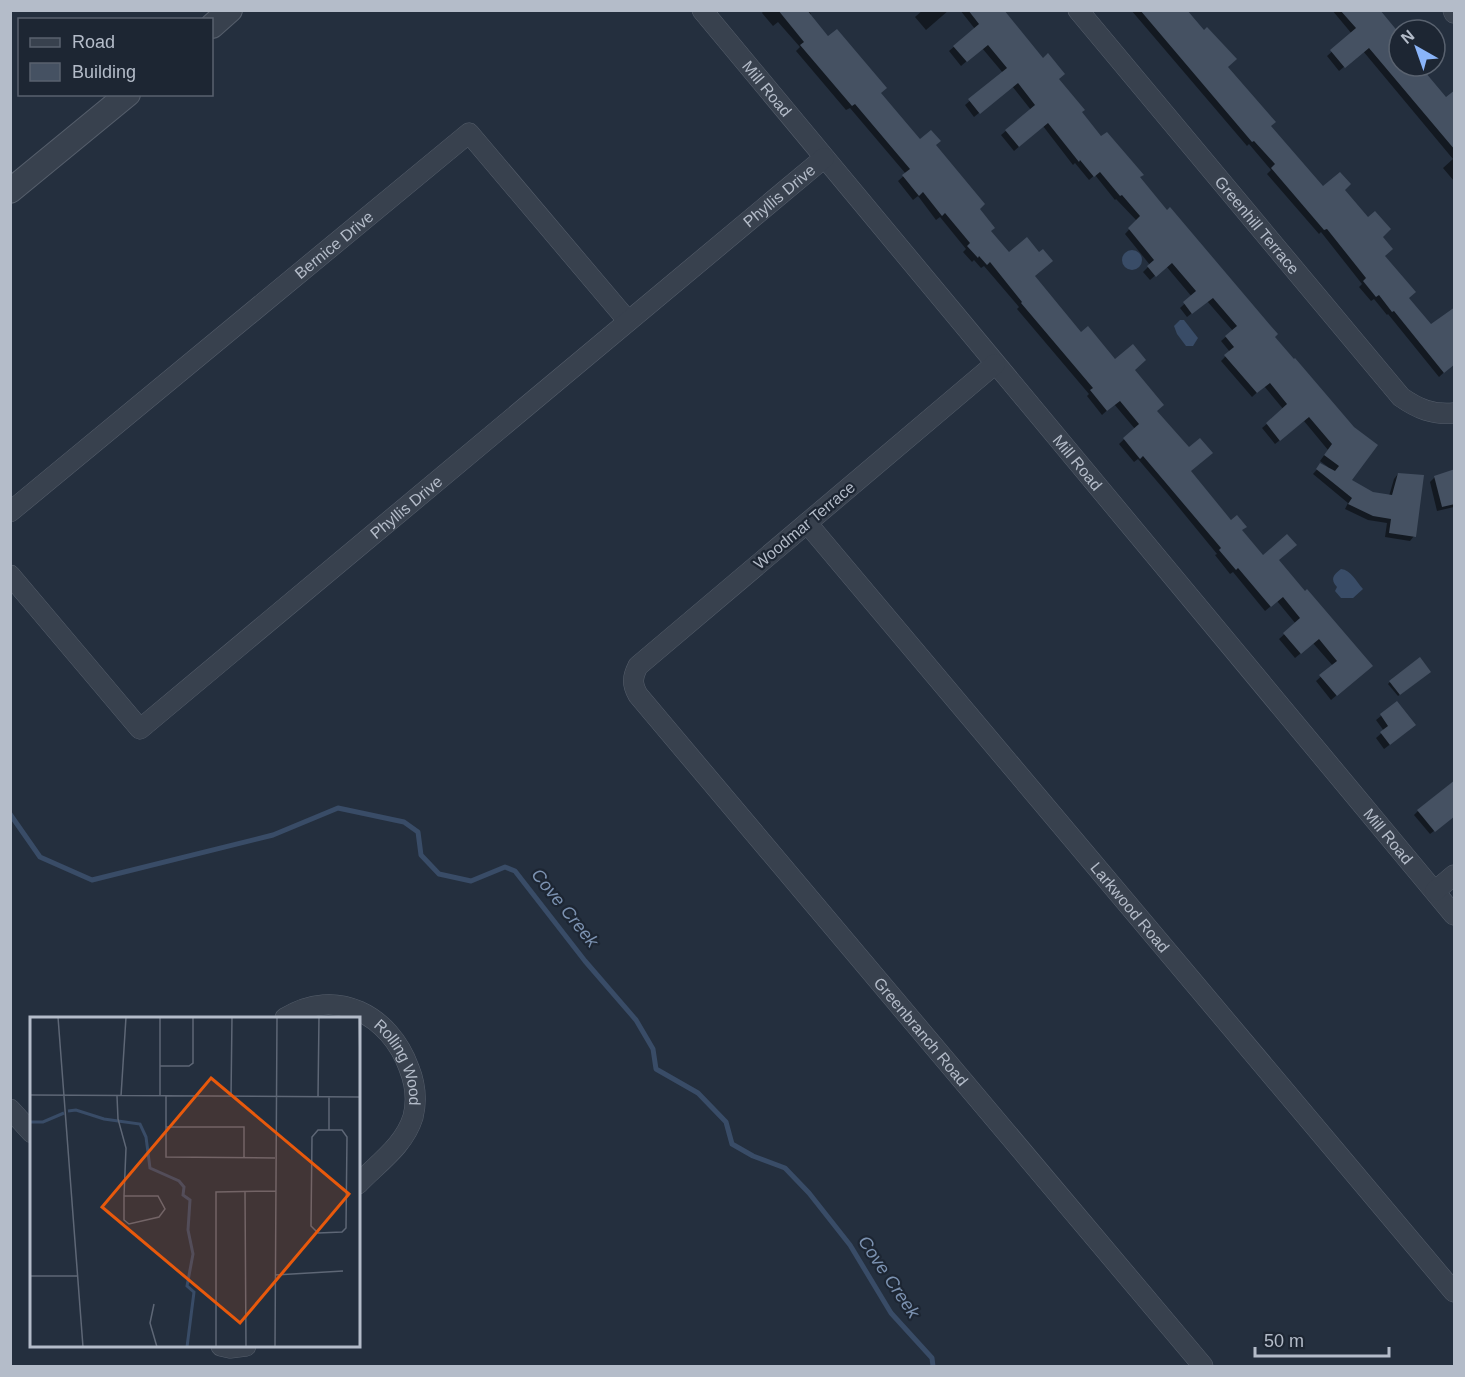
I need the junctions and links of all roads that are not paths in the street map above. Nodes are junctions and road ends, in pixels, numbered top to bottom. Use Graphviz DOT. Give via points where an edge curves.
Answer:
graph roads {
  1 [pos="230,10"];
  2 [pos="702,10"];
  3 [pos="1078,10"];
  4 [pos="213,25"];
  5 [pos="126,96"];
  6 [pos="824,158"];
  7 [pos="10,192"];
  8 [pos="628,321"];
  9 [pos="995,364"];
  10 [pos="1455,412"];
  11 [pos="10,512"];
  12 [pos="807,523"];
  13 [pos="10,575"];
  14 [pos="638,695"];
  15 [pos="1455,875"];
  16 [pos="1435,891"];
  17 [pos="1455,915"];
  18 [pos="287,1017"];
  19 [pos="10,1109"];
  20 [pos="30,1130"];
  21 [pos="360,1182"];
  22 [pos="1455,1292"];
  23 [pos="1203,1366"];
  1 -- 4 [label="street"];
  2 -- 6 [label="street, Mill Road"];
  3 -- 10 [label="street, Greenhill Terrace" via="1401,397 1428,412"];
  5 -- 7 [label="street"];
  6 -- 8 [label="street, Phyllis Drive"];
  6 -- 9 [label="street, Mill Road"];
  8 -- 11 [label="street, Bernice Drive" via="469,133"];
  8 -- 13 [label="street, Phyllis Drive" via="140,729"];
  9 -- 12 [label="street, Woodmar Terrace"];
  9 -- 16 [label="street, Mill Road"];
  12 -- 14 [label="street, Woodmar Terrace" via="638,666 633,686"];
  12 -- 22 [label="street, Larkwood Road"];
  14 -- 23 [label="street, Greenbranch Road"];
  15 -- 16 [label="street"];
  16 -- 17 [label="street, Mill Road"];
  18 -- 21 [label="street, Rolling Wood" via="309,1007 326,1005 363,1012 380,1023 404,1052 413,1078 413,1115 397,1146"];
  19 -- 20 [label="street"];
}
